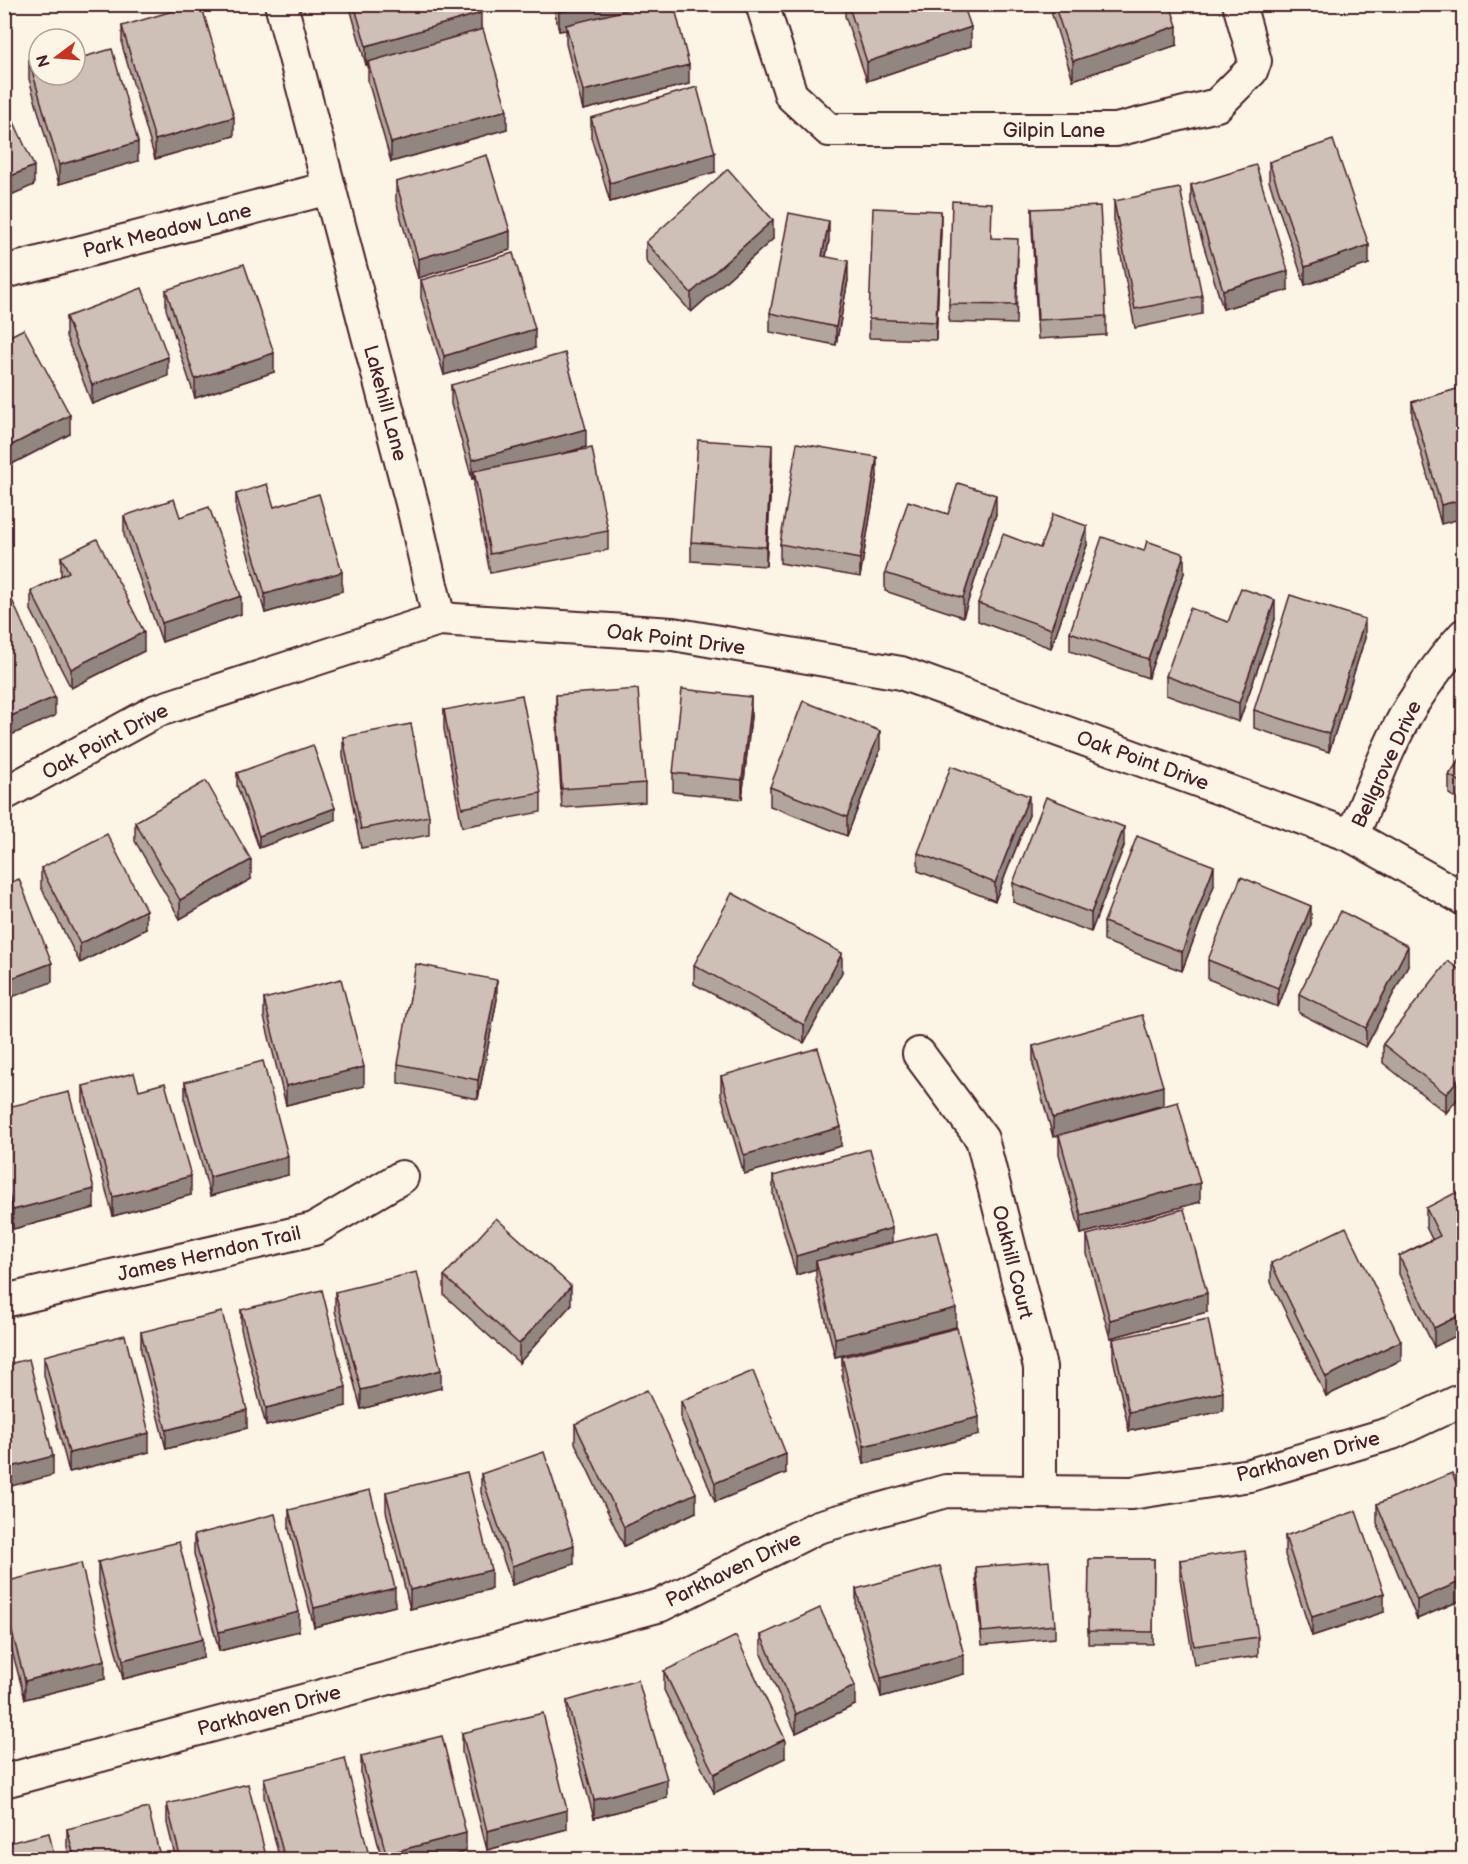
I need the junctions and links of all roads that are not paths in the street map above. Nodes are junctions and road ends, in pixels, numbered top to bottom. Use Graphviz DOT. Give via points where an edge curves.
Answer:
graph roads {
  1 [pos="280,4"];
  2 [pos="762,4"];
  3 [pos="1239,4"];
  4 [pos="329,188"];
  5 [pos="4,272"];
  6 [pos="439,619"];
  7 [pos="1464,635"];
  8 [pos="4,794"];
  9 [pos="1352,836"];
  10 [pos="1464,899"];
  11 [pos="918,1054"];
  12 [pos="402,1177"];
  13 [pos="4,1301"];
  14 [pos="1464,1399"];
  15 [pos="1041,1492"];
  16 [pos="4,1781"];
  1 -- 4 [label="street, Lakehill Lane"];
  2 -- 3 [label="street, Gilpin Lane" via="791,95 829,130 1116,130 1217,105 1251,71 1255,61"];
  4 -- 5 [label="street, Park Meadow Lane"];
  4 -- 6 [label="street, Lakehill Lane"];
  6 -- 8 [label="street, Oak Point Drive" via="156,711"];
  6 -- 9 [label="street, Oak Point Drive" via="673,634 901,673"];
  7 -- 9 [label="street, Bellgrove Drive" via="1410,707"];
  9 -- 10 [label="street, Oak Point Drive"];
  11 -- 15 [label="street, Oakhill Court" via="982,1139 1040,1367"];
  12 -- 13 [label="street, James Herndon Trail" via="314,1229"];
  14 -- 15 [label="street, Parkhaven Drive" via="1392,1433 1250,1475 1131,1493"];
  15 -- 16 [label="street, Parkhaven Drive" via="946,1491 818,1527 661,1605"];
}
